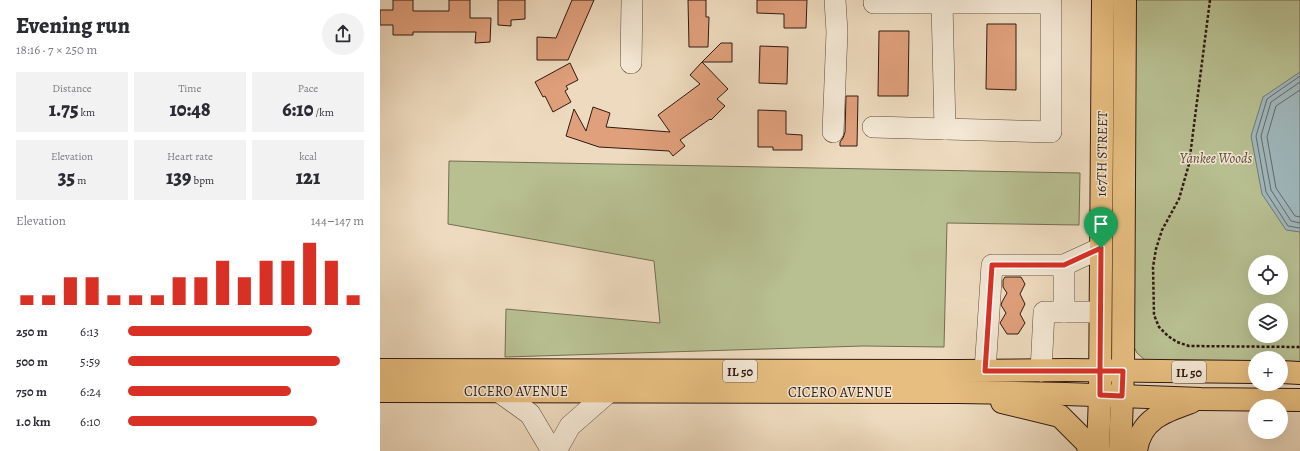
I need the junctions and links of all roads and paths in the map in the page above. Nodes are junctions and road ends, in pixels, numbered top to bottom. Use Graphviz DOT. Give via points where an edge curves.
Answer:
graph roads {
  1 [pos="632,0"];
  2 [pos="835,0"];
  3 [pos="1103,0"];
  4 [pos="1124,0"];
  5 [pos="1210,0"];
  6 [pos="942,2"];
  7 [pos="874,3"];
  8 [pos="631,63"];
  9 [pos="873,127"];
  10 [pos="944,129"];
  11 [pos="833,132"];
  12 [pos="1101,248"];
  13 [pos="1064,265"];
  14 [pos="1064,312"];
  15 [pos="1100,312"];
  16 [pos="1300,347"];
  17 [pos="380,370"];
  18 [pos="985,371"];
  19 [pos="1041,371"];
  20 [pos="1100,371"];
  21 [pos="1123,371"];
  22 [pos="1248,372"];
  23 [pos="1288,372"];
  24 [pos="1300,372"];
  25 [pos="380,391"];
  26 [pos="498,391"];
  27 [pos="610,392"];
  28 [pos="959,392"];
  29 [pos="1100,395"];
  30 [pos="1122,396"];
  31 [pos="1202,399"];
  32 [pos="1300,400"];
  33 [pos="552,451"];
  34 [pos="556,451"];
  35 [pos="1090,451"];
  36 [pos="1098,451"];
  37 [pos="1120,451"];
  38 [pos="1136,451"];
  1 -- 8 [label="street"];
  2 -- 11 [label="street" via="837,32"];
  3 -- 12 [label="main road, 167TH STREET"];
  4 -- 21 [label="main road, 167TH STREET"];
  5 -- 16 [label="path" via="1189,164 1179,199 1162,230 1156,249 1153,267 1154,315 1159,327 1168,336 1189,346"];
  6 -- 7 [label="street"];
  6 -- 10 [label="street"];
  6 -- 10 [label="street" via="1051,2 1051,132"];
  9 -- 10 [label="street"];
  12 -- 13 [label="street"];
  12 -- 15 [label="main road, 167TH STREET"];
  13 -- 14 [label="street"];
  13 -- 18 [label="street" via="992,265"];
  14 -- 15 [label="street"];
  14 -- 19 [label="street" via="1044,312"];
  15 -- 20 [label="main road, 167TH STREET"];
  17 -- 18 [label="main road, CICERO AVENUE / IL 50"];
  18 -- 19 [label="main road, CICERO AVENUE / IL 50"];
  19 -- 20 [label="main road, CICERO AVENUE / IL 50"];
  20 -- 21 [label="main road, CICERO AVENUE / IL 50"];
  20 -- 29 [label="main road, 167TH STREET"];
  21 -- 22 [label="main road, CICERO AVENUE / IL 50"];
  21 -- 30 [label="main road, 167TH STREET"];
  23 -- 24 [label="main road"];
  25 -- 26 [label="main road, CICERO AVENUE / IL 50"];
  26 -- 27 [label="main road, CICERO AVENUE / IL 50"];
  26 -- 33 [label="street" via="530,414"];
  27 -- 28 [label="main road, CICERO AVENUE / IL 50"];
  27 -- 34 [label="street" via="570,426"];
  28 -- 29 [label="main road, CICERO AVENUE / IL 50"];
  28 -- 35 [label="main road" via="1060,416 1086,442"];
  29 -- 30 [label="main road, CICERO AVENUE / IL 50"];
  29 -- 36 [label="main road, 167TH STREET"];
  30 -- 31 [label="main road, CICERO AVENUE / IL 50"];
  30 -- 37 [label="main road, 167TH STREET"];
  31 -- 32 [label="main road, CICERO AVENUE / IL 50"];
  31 -- 38 [label="main road" via="1166,410 1154,418 1140,437"];
}
